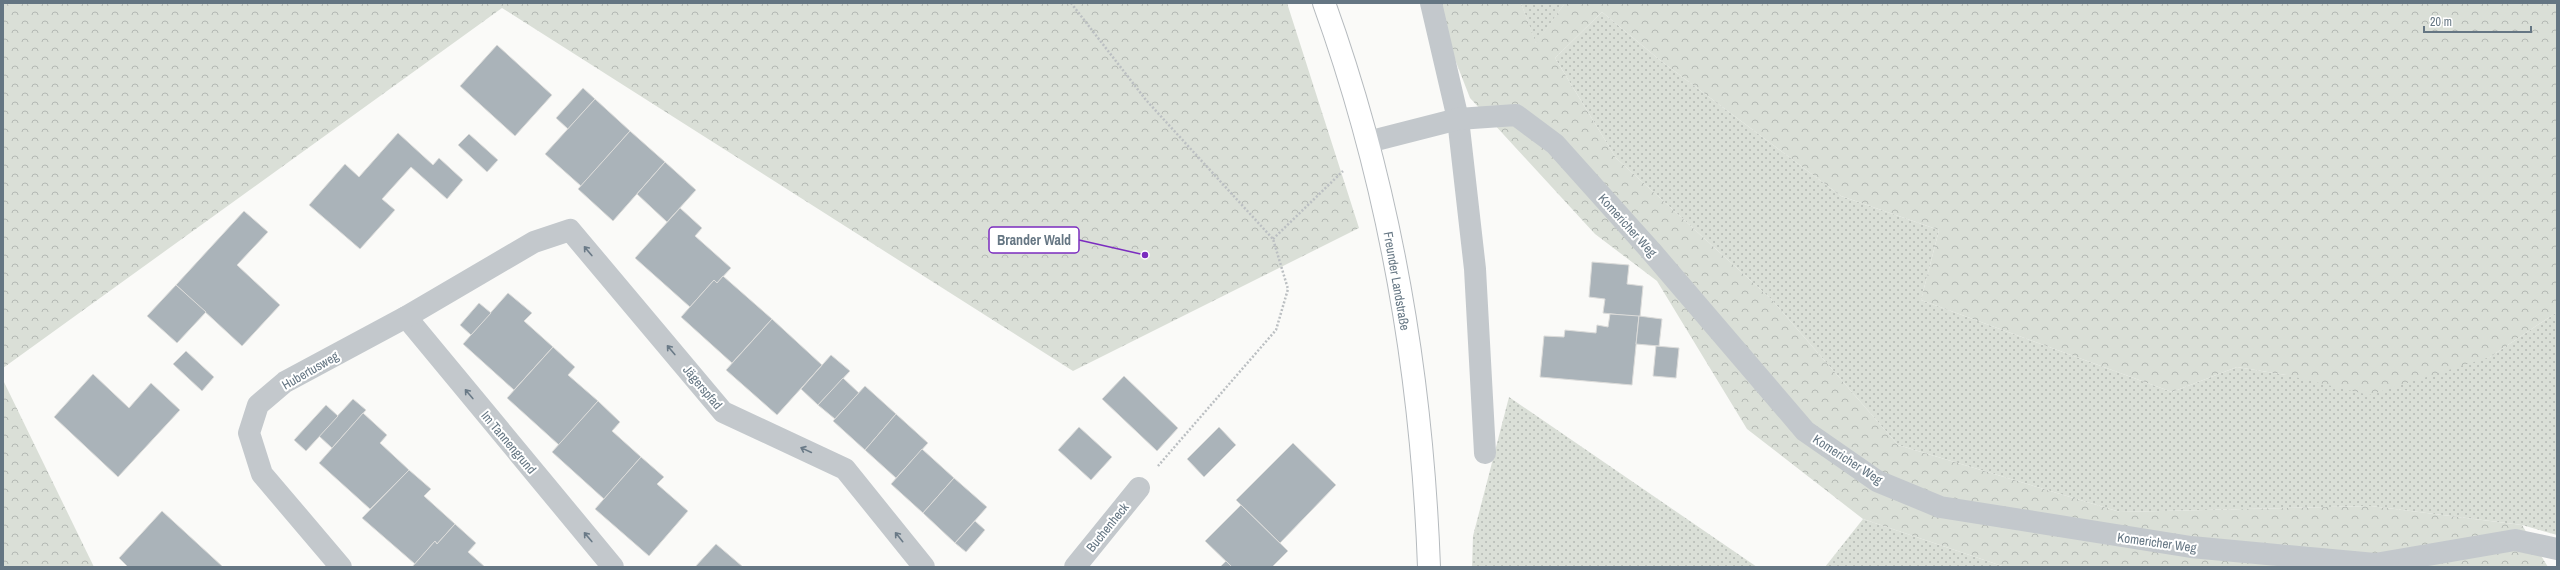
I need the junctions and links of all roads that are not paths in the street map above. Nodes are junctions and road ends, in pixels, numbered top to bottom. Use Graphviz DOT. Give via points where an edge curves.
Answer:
graph roads {
  1 [pos="1324,3"];
  2 [pos="1431,3"];
  3 [pos="1458,118"];
  4 [pos="1368,142"];
  5 [pos="534,242"];
  6 [pos="406,318"];
  7 [pos="1486,453"];
  8 [pos="1139,488"];
  9 [pos="2557,549"];
  10 [pos="342,567"];
  11 [pos="613,567"];
  12 [pos="924,567"];
  13 [pos="1075,567"];
  14 [pos="1429,567"];
  1 -- 4 [label="main road, Freunder Landstraße"];
  2 -- 3 [label="street"];
  3 -- 4 [label="street, Komericher Weg"];
  3 -- 7 [label="street" via="1475,269"];
  3 -- 9 [label="street, Komericher Weg" via="1516,115 1555,144 1805,430 1877,481 1940,507 2191,547 2375,564 2515,540"];
  4 -- 14 [label="main road, Freunder Landstraße" via="1390,235 1406,333 1418,429"];
  5 -- 6 [label="street, Hubertusweg"];
  12 -- 5 [label="street, Jägerspfad, one-way" via="845,469 723,412 570,230"];
  6 -- 10 [label="street, Hubertusweg" via="285,382 258,405 249,433 262,474"];
  11 -- 6 [label="street, Im Tannengrund, one-way"];
  8 -- 13 [label="street, Buchenheck"];
}
